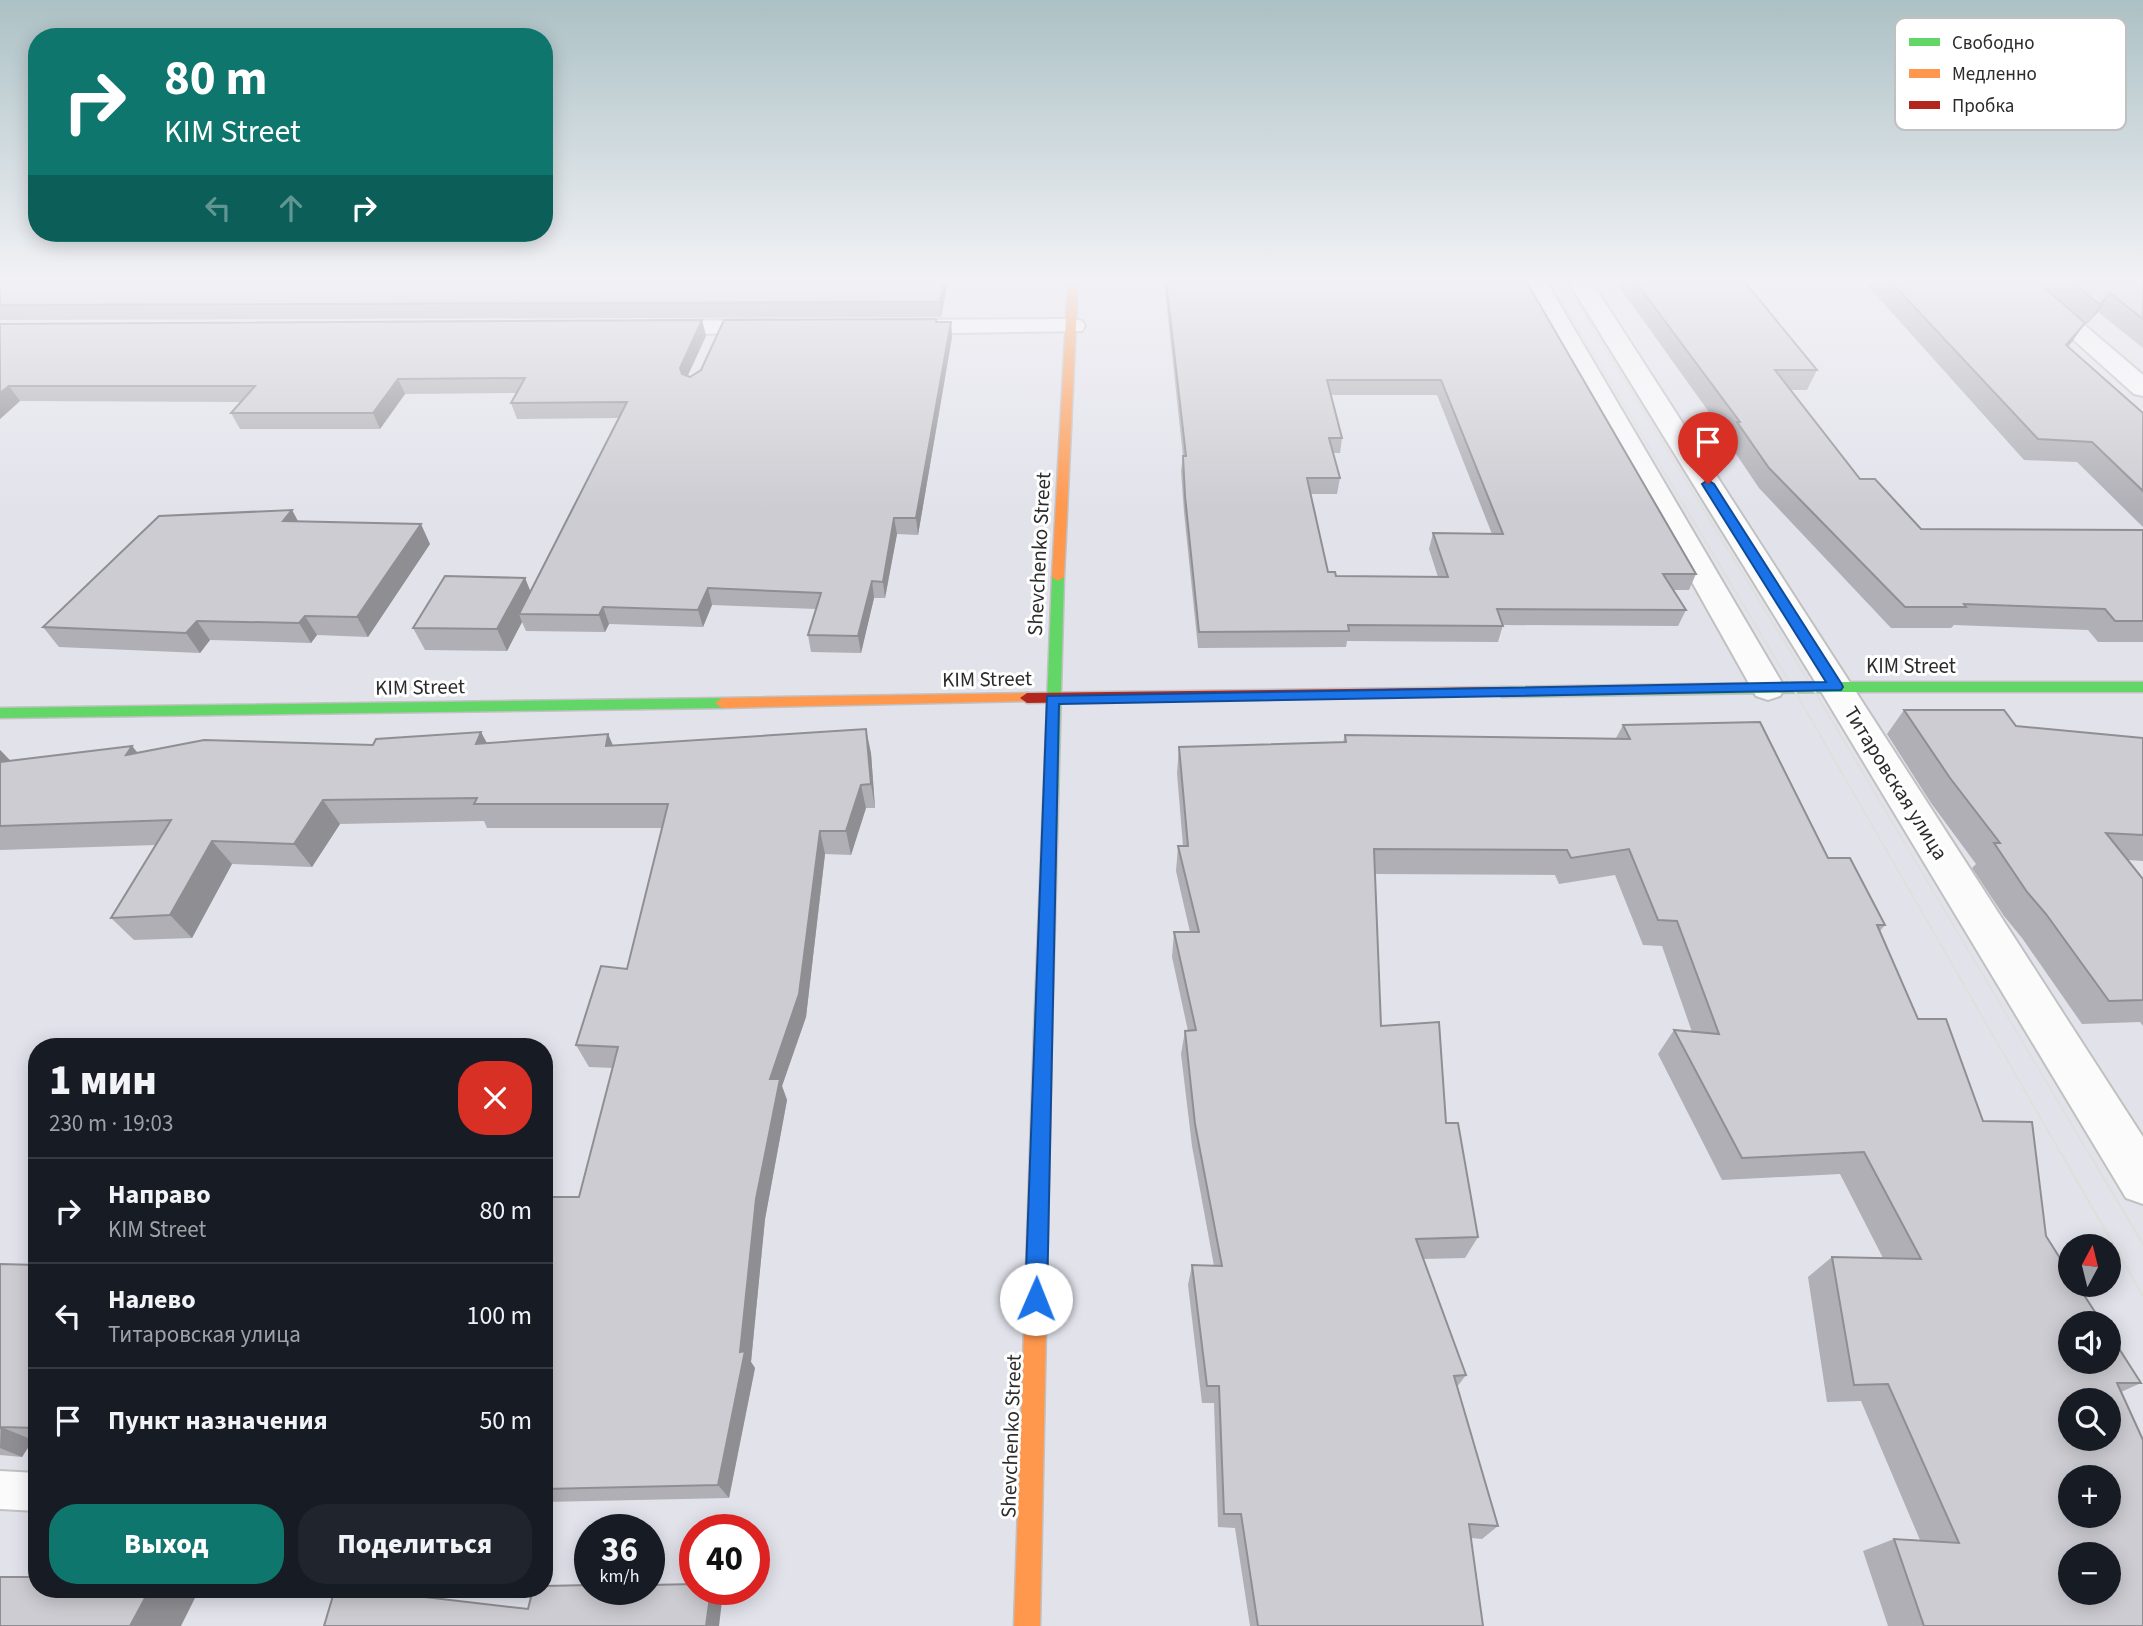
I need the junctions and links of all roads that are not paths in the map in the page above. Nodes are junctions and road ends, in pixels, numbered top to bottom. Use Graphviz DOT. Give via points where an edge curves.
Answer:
graph roads {
  1 [pos="1071,357"];
  2 [pos="1578,357"];
  3 [pos="1627,357"];
  4 [pos="2107,357"];
  5 [pos="2143,388"];
  6 [pos="1836,687"];
  7 [pos="2143,687"];
  8 [pos="1768,688"];
  9 [pos="1052,699"];
  10 [pos="0,713"];
  11 [pos="2143,1181"];
  12 [pos="0,1490"];
  13 [pos="28,1492"];
  14 [pos="1027,1626"];
  1 -- 9 [label="street, Shevchenko Street"];
  2 -- 8 [label="street"];
  3 -- 6 [label="street, Титаровская улица"];
  4 -- 5 [label="street"];
  6 -- 7 [label="street, KIM Street"];
  6 -- 8 [label="street, KIM Street"];
  6 -- 11 [label="street, Титаровская улица"];
  8 -- 9 [label="street, KIM Street"];
  9 -- 10 [label="street, KIM Street"];
  9 -- 14 [label="street, Shevchenko Street"];
  12 -- 13 [label="lane"];
}
